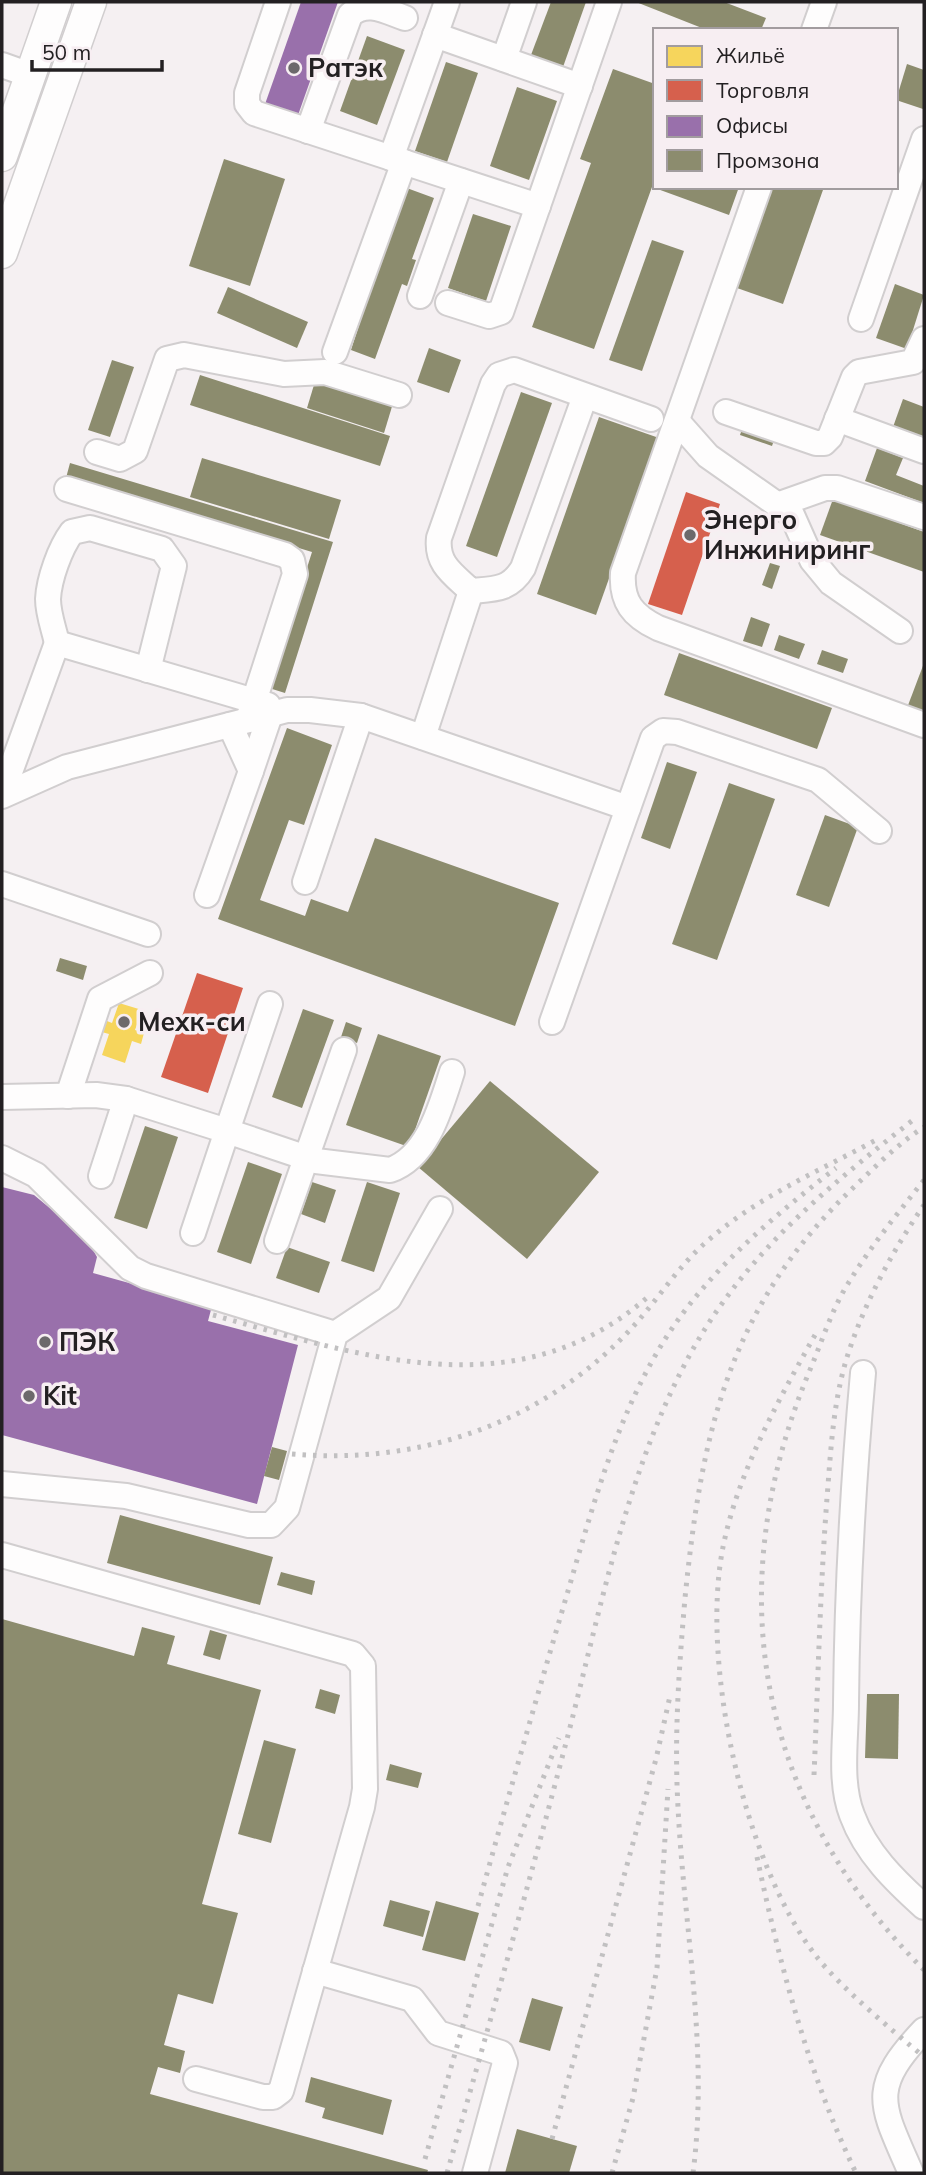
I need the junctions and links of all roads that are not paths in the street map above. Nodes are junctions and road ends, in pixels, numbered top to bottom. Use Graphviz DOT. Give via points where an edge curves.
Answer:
graph roads {
  1 [pos="56,2"];
  2 [pos="91,2"];
  3 [pos="278,2"];
  4 [pos="447,2"];
  5 [pos="524,2"];
  6 [pos="609,2"];
  7 [pos="824,2"];
  8 [pos="405,18"];
  9 [pos="815,28"];
  10 [pos="435,35"];
  11 [pos="504,59"];
  12 [pos="2,65"];
  13 [pos="30,75"];
  14 [pos="580,86"];
  15 [pos="308,131"];
  16 [pos="5,139"];
  17 [pos="924,139"];
  18 [pos="397,160"];
  19 [pos="461,181"];
  20 [pos="758,189"];
  21 [pos="538,206"];
  22 [pos="2,253"];
  23 [pos="421,296"];
  24 [pos="448,303"];
  25 [pos="861,319"];
  26 [pos="924,339"];
  27 [pos="335,352"];
  28 [pos="399,395"];
  29 [pos="585,396"];
  30 [pos="726,412"];
  31 [pos="651,419"];
  32 [pos="837,419"];
  33 [pos="677,421"];
  34 [pos="924,451"];
  35 [pos="97,452"];
  36 [pos="67,489"];
  37 [pos="777,505"];
  38 [pos="924,517"];
  39 [pos="471,591"];
  40 [pos="900,631"];
  41 [pos="57,643"];
  42 [pos="148,670"];
  43 [pos="258,714"];
  44 [pos="361,716"];
  45 [pos="924,724"];
  46 [pos="423,737"];
  47 [pos="251,771"];
  48 [pos="2,795"];
  49 [pos="628,808"];
  50 [pos="879,831"];
  51 [pos="305,882"];
  52 [pos="2,884"];
  53 [pos="207,895"];
  54 [pos="148,934"];
  55 [pos="150,973"];
  56 [pos="270,1003"];
  57 [pos="552,1022"];
  58 [pos="344,1050"];
  59 [pos="452,1072"];
  60 [pos="68,1096"];
  61 [pos="2,1097"];
  62 [pos="126,1099"];
  63 [pos="228,1131"];
  64 [pos="2,1158"];
  65 [pos="306,1158"];
  66 [pos="101,1176"];
  67 [pos="440,1209"];
  68 [pos="193,1233"];
  69 [pos="277,1241"];
  70 [pos="335,1334"];
  71 [pos="863,1373"];
  72 [pos="2,1484"];
  73 [pos="2,1555"];
  74 [pos="924,1907"];
  75 [pos="315,1971"];
  76 [pos="924,2030"];
  77 [pos="196,2079"];
  78 [pos="475,2173"];
  79 [pos="911,2173"];
  1 -- 13 [label="main road"];
  2 -- 22 [label="main road"];
  3 -- 15 [label="lane" via="247,104 254,113"];
  4 -- 10 [label="lane"];
  5 -- 11 [label="lane"];
  6 -- 14 [label="lane"];
  7 -- 9 [label="lane"];
  8 -- 15 [label="lane" via="368,5 350,15"];
  10 -- 11 [label="lane"];
  10 -- 18 [label="lane"];
  11 -- 14 [label="lane"];
  12 -- 13 [label="lane"];
  13 -- 16 [label="main road"];
  14 -- 21 [label="lane"];
  15 -- 18 [label="lane"];
  17 -- 25 [label="lane"];
  18 -- 19 [label="lane"];
  18 -- 27 [label="lane"];
  19 -- 21 [label="lane"];
  19 -- 23 [label="lane"];
  20 -- 33 [label="lane"];
  21 -- 24 [label="lane" via="501,312 489,316"];
  26 -- 32 [label="lane" via="913,362 859,372"];
  28 -- 35 [label="lane" via="325,372 284,374 184,355 167,359 135,451 120,459"];
  29 -- 31 [label="lane"];
  29 -- 39 [label="lane" via="516,580 506,588"];
  29 -- 39 [label="lane" via="514,370 507,370 493,384 437,553"];
  30 -- 32 [label="lane" via="816,443 830,437"];
  32 -- 34 [label="lane"];
  33 -- 37 [label="lane" via="708,456"];
  33 -- 45 [label="lane" via="623,573 624,597 631,610 658,628"];
  36 -- 43 [label="lane" via="292,560 295,574"];
  37 -- 38 [label="lane" via="837,488"];
  37 -- 40 [label="lane" via="792,515 819,571"];
  39 -- 46 [label="lane"];
  41 -- 42 [label="lane"];
  41 -- 42 [label="lane" via="49,590 66,540 80,529 102,531 162,549 174,566"];
  41 -- 48 [label="lane"];
  42 -- 43 [label="lane"];
  43 -- 44 [label="lane" via="310,710"];
  43 -- 47 [label="lane"];
  43 -- 47 [label="lane"];
  43 -- 48 [label="lane" via="67,767"];
  44 -- 46 [label="lane"];
  44 -- 51 [label="lane"];
  46 -- 49 [label="lane"];
  47 -- 53 [label="lane"];
  49 -- 50 [label="lane" via="653,738 663,731 677,732 818,780"];
  49 -- 57 [label="lane"];
  52 -- 54 [label="lane"];
  55 -- 60 [label="lane" via="100,999"];
  56 -- 63 [label="lane"];
  58 -- 65 [label="lane"];
  59 -- 65 [label="lane" via="430,1133 400,1166 377,1170"];
  60 -- 61 [label="lane"];
  60 -- 62 [label="lane"];
  62 -- 63 [label="lane"];
  62 -- 66 [label="lane"];
  63 -- 65 [label="lane"];
  63 -- 68 [label="lane"];
  64 -- 70 [label="lane" via="36,1175 130,1268"];
  65 -- 69 [label="lane"];
  67 -- 70 [label="lane" via="389,1298"];
  70 -- 72 [label="lane" via="287,1508 271,1524 249,1525 126,1496"];
  71 -- 74 [label="lane" via="846,1622 846,1782 851,1812 862,1837"];
  73 -- 75 [label="lane" via="359,1659 363,1666 365,1789"];
  75 -- 77 [label="lane" via="281,2091 263,2097"];
  75 -- 78 [label="lane" via="412,1999 438,2033 501,2053 505,2063"];
  76 -- 79 [label="lane" via="893,2066 884,2102"];
}
